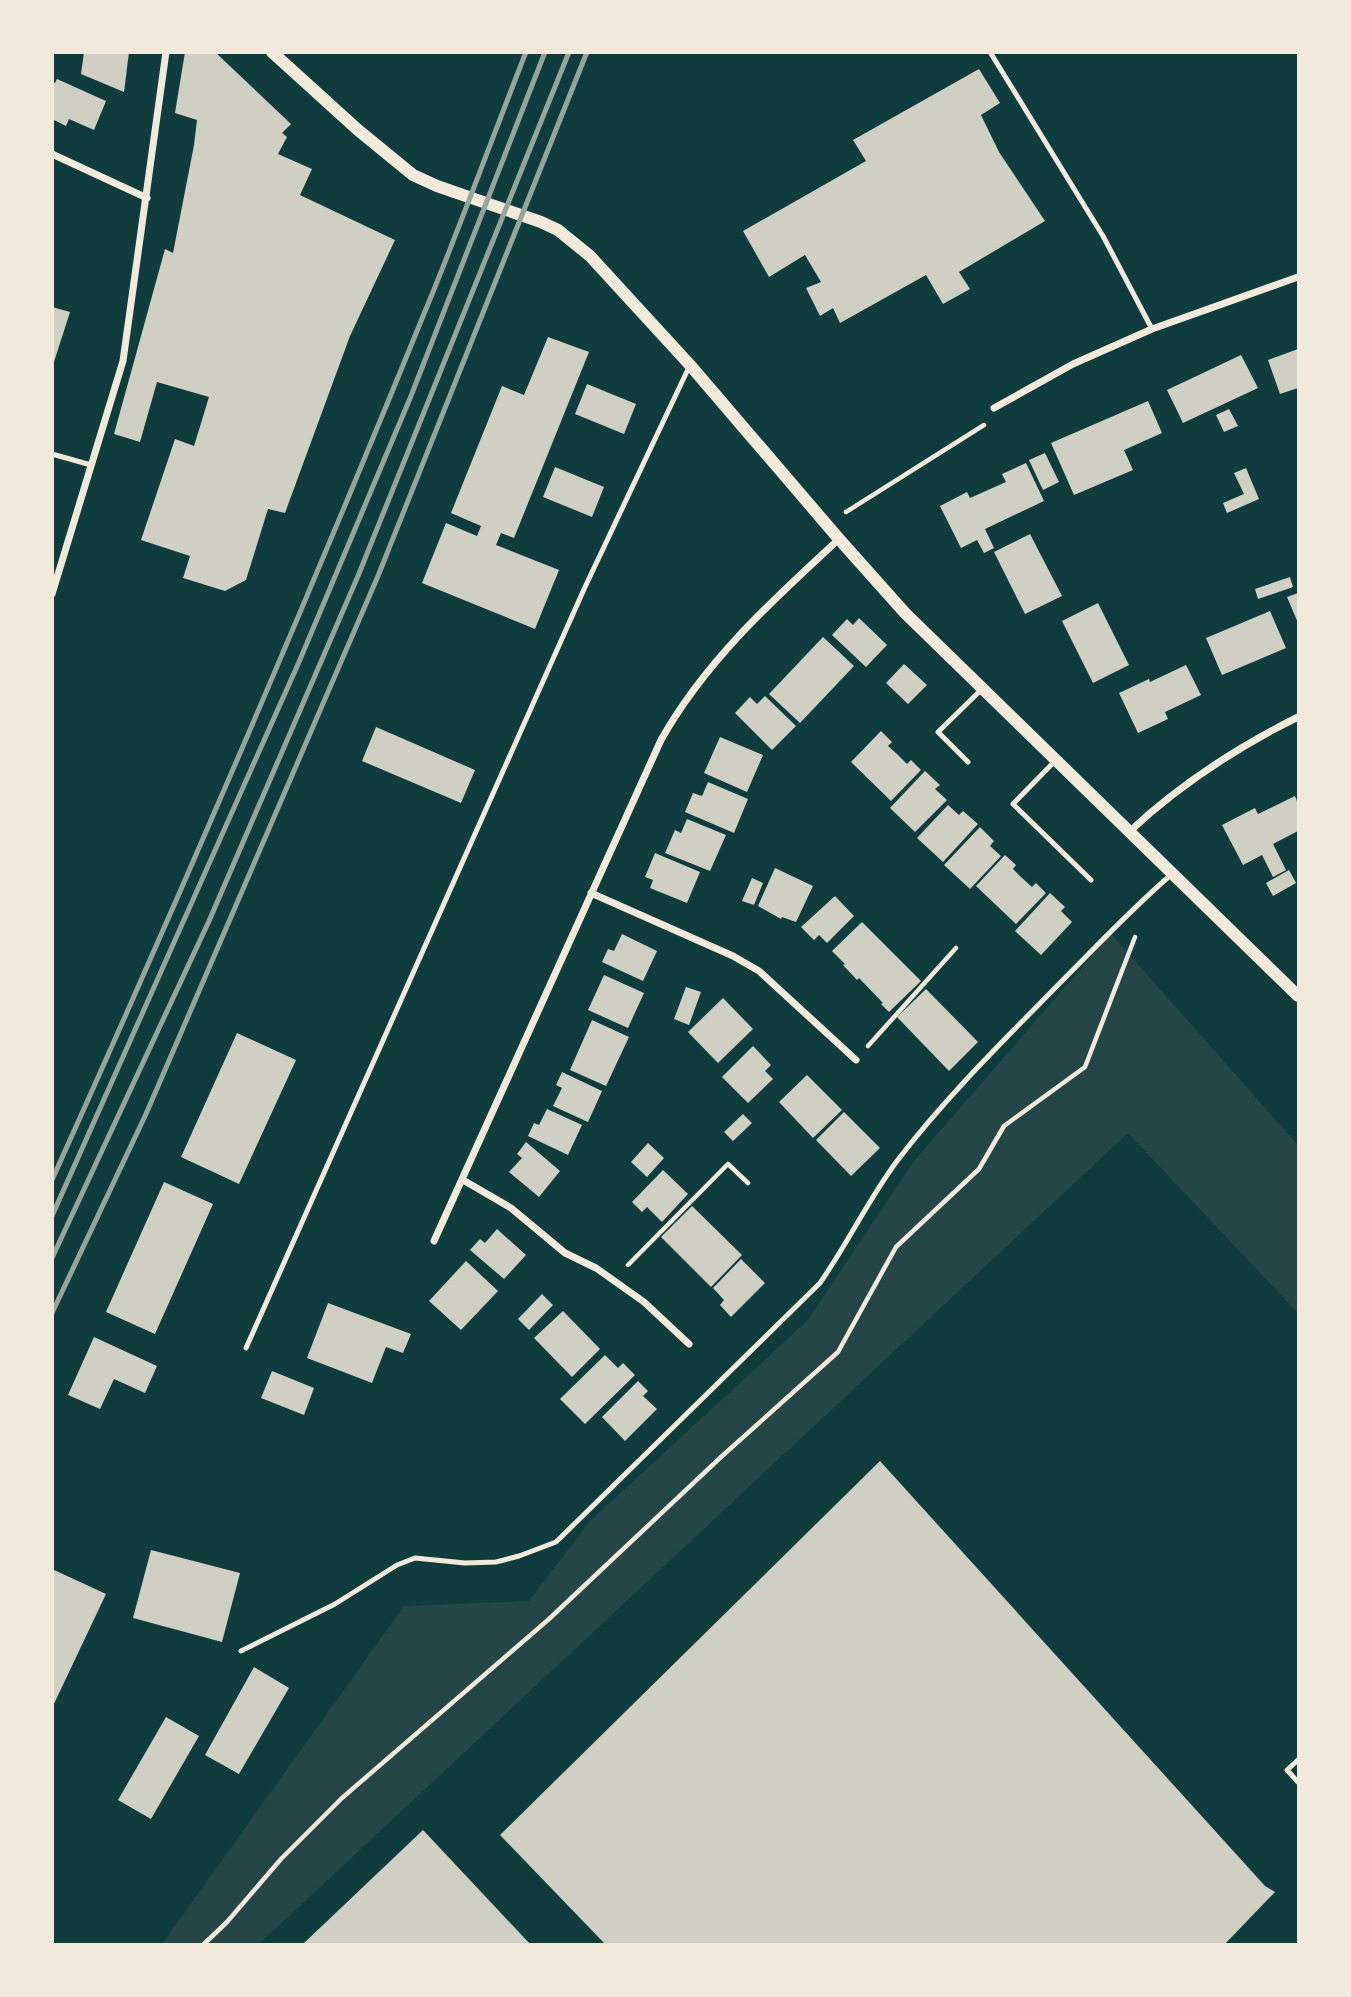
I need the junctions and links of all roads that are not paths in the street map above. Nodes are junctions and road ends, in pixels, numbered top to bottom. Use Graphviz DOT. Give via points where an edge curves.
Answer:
graph roads {
  1 [pos="166,52"];
  2 [pos="272,52"];
  3 [pos="990,52"];
  4 [pos="52,154"];
  5 [pos="147,198"];
  6 [pos="1298,277"];
  7 [pos="1152,329"];
  8 [pos="691,365"];
  9 [pos="994,408"];
  10 [pos="52,454"];
  11 [pos="91,465"];
  12 [pos="839,539"];
  13 [pos="52,594"];
  14 [pos="982,689"];
  15 [pos="1298,717"];
  16 [pos="1055,761"];
  17 [pos="968,762"];
  18 [pos="1129,832"];
  19 [pos="1172,874"];
  20 [pos="1091,880"];
  21 [pos="591,893"];
  22 [pos="1298,996"];
  23 [pos="856,1060"];
  24 [pos="463,1180"];
  25 [pos="434,1241"];
  26 [pos="689,1344"];
  27 [pos="246,1348"];
  28 [pos="241,1651"];
  29 [pos="1298,1760"];
  30 [pos="1298,1782"];
  1 -- 5 [label="street"];
  2 -- 8 [label="street" via="413,175 558,230 590,256"];
  3 -- 7 [label="lane" via="1102,236"];
  4 -- 5 [label="street"];
  5 -- 11 [label="street" via="123,361"];
  6 -- 7 [label="street"];
  7 -- 9 [label="street" via="1073,364"];
  8 -- 12 [label="street"];
  8 -- 27 [label="lane" via="585,587"];
  10 -- 11 [label="lane"];
  11 -- 13 [label="street"];
  12 -- 14 [label="street"];
  12 -- 21 [label="street" via="759,613 680,706"];
  14 -- 16 [label="street"];
  14 -- 17 [label="lane" via="938,732"];
  15 -- 18 [label="street" via="1214,766"];
  16 -- 18 [label="street"];
  16 -- 20 [label="lane" via="1013,804"];
  18 -- 19 [label="street"];
  19 -- 22 [label="street"];
  19 -- 28 [label="lane" via="1014,1030 930,1121 871,1197 820,1283 556,1542 496,1562 415,1558"];
  21 -- 23 [label="street" via="759,971"];
  21 -- 24 [label="street"];
  24 -- 25 [label="street"];
  24 -- 26 [label="street" via="511,1209 565,1253 596,1268 644,1302"];
  29 -- 30 [label="lane" via="1287,1770"];
}
